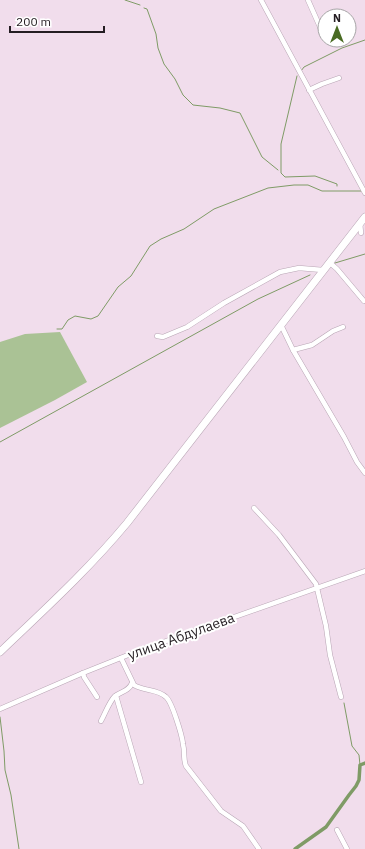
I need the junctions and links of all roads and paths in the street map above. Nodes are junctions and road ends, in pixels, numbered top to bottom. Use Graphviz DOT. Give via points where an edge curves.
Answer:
graph roads {
  1 [pos="261,0"];
  2 [pos="308,0"];
  3 [pos="317,20"];
  4 [pos="339,78"];
  5 [pos="309,90"];
  6 [pos="365,193"];
  7 [pos="363,220"];
  8 [pos="361,233"];
  9 [pos="329,262"];
  10 [pos="323,270"];
  11 [pos="364,300"];
  12 [pos="281,325"];
  13 [pos="343,327"];
  14 [pos="157,336"];
  15 [pos="293,350"];
  16 [pos="365,473"];
  17 [pos="254,508"];
  18 [pos="365,570"];
  19 [pos="317,587"];
  20 [pos="0,652"];
  21 [pos="121,658"];
  22 [pos="83,672"];
  23 [pos="132,683"];
  24 [pos="116,696"];
  25 [pos="97,697"];
  26 [pos="341,697"];
  27 [pos="0,709"];
  28 [pos="101,721"];
  29 [pos="141,782"];
  30 [pos="337,830"];
  31 [pos="259,849"];
  32 [pos="347,849"];
  1 -- 5 [label="street"];
  2 -- 3 [label="street"];
  4 -- 5 [label="street"];
  5 -- 6 [label="street"];
  7 -- 8 [label="street"];
  7 -- 9 [label="highway"];
  9 -- 10 [label="highway"];
  9 -- 11 [label="street" via="340,268"];
  10 -- 12 [label="highway"];
  10 -- 14 [label="street" via="299,268 280,272 187,327 163,337"];
  12 -- 15 [label="street"];
  12 -- 20 [label="highway" via="106,549"];
  13 -- 15 [label="street" via="312,345"];
  15 -- 16 [label="street"];
  17 -- 19 [label="street" via="279,535"];
  18 -- 19 [label="street, улица Абдулаева"];
  19 -- 21 [label="street, улица Абдулаева"];
  19 -- 26 [label="street"];
  21 -- 22 [label="street, улица Абдулаева"];
  21 -- 23 [label="street"];
  22 -- 25 [label="street" via="84,678"];
  22 -- 27 [label="street, улица Абдулаева"];
  23 -- 24 [label="street" via="126,691"];
  23 -- 31 [label="street" via="167,697 183,743 186,766 221,811 243,826"];
  24 -- 28 [label="street"];
  24 -- 29 [label="street"];
  30 -- 32 [label="street"];
}
